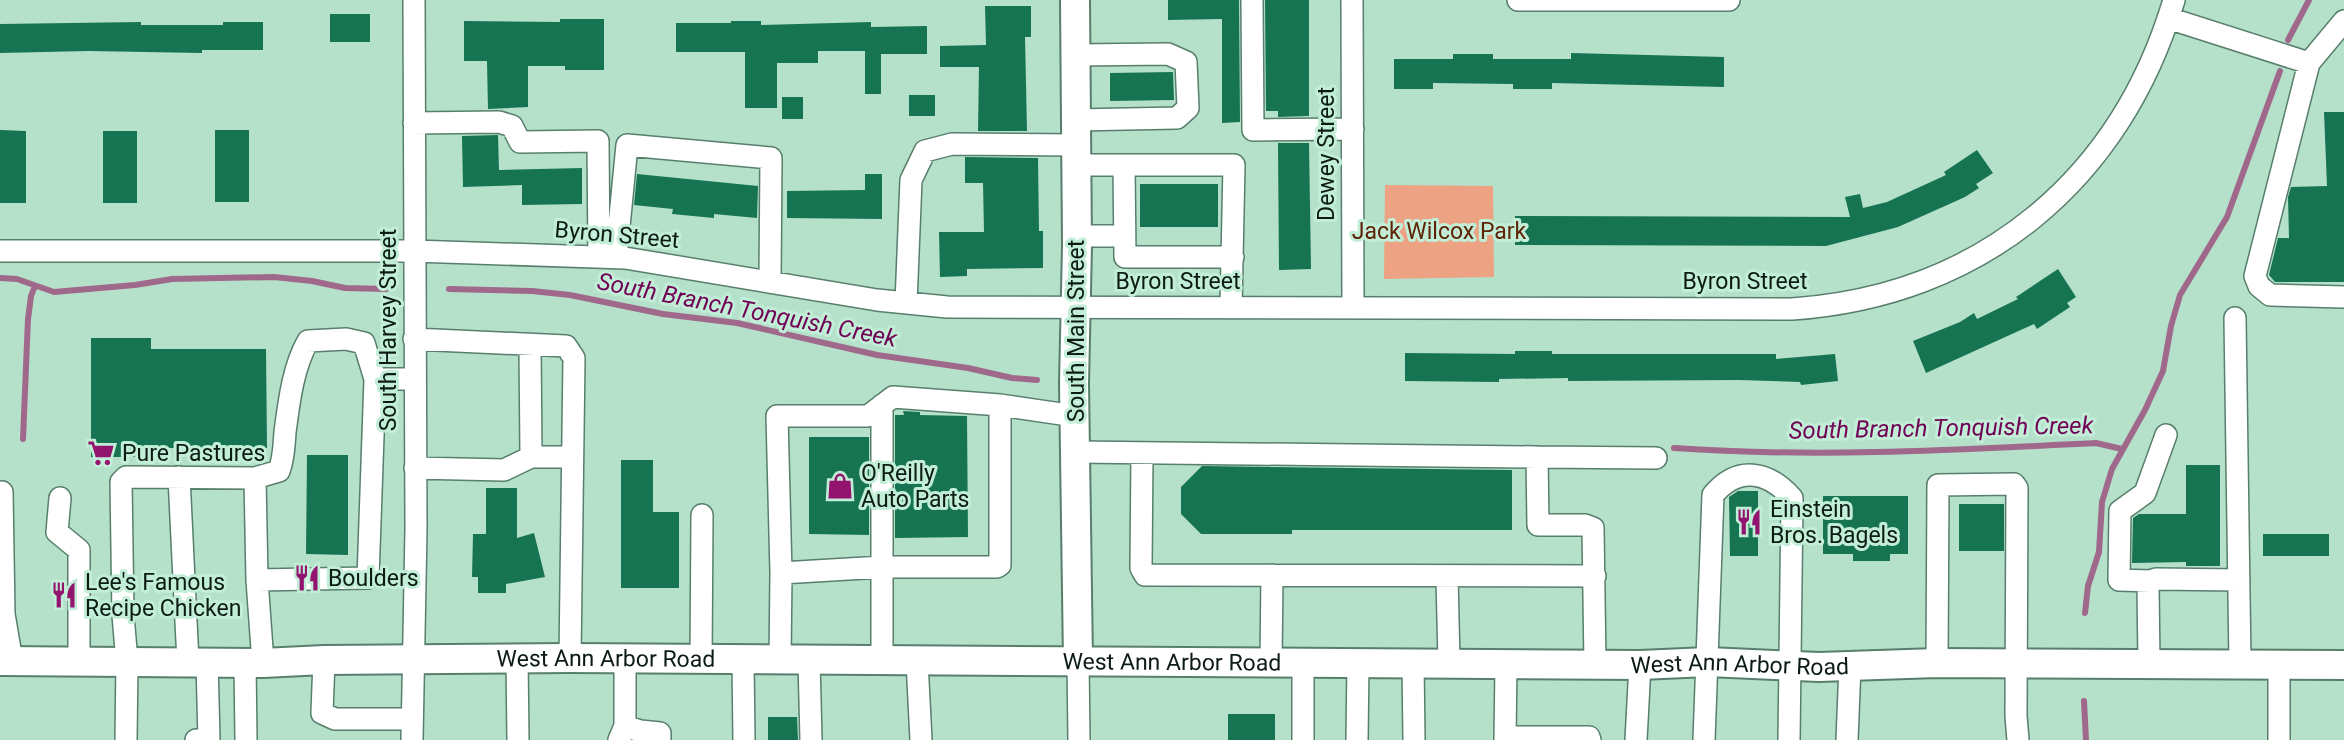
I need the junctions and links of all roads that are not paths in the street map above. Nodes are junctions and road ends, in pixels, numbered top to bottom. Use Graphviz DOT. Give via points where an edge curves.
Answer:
graph roads {
  1 [pos="414,0"];
  2 [pos="1075,0"];
  3 [pos="1252,0"];
  4 [pos="1352,0"];
  5 [pos="1518,0"];
  6 [pos="1728,0"];
  7 [pos="2171,9"];
  8 [pos="2344,21"];
  9 [pos="1075,55"];
  10 [pos="2309,63"];
  11 [pos="414,123"];
  12 [pos="1353,129"];
  13 [pos="1076,143"];
  14 [pos="1124,165"];
  15 [pos="1077,236"];
  16 [pos="1124,236"];
  17 [pos="0,251"];
  18 [pos="414,251"];
  19 [pos="608,257"];
  20 [pos="1233,257"];
  21 [pos="770,281"];
  22 [pos="2344,297"];
  23 [pos="906,303"];
  24 [pos="1231,307"];
  25 [pos="1075,308"];
  26 [pos="1353,308"];
  27 [pos="2235,318"];
  28 [pos="414,340"];
  29 [pos="530,345"];
  30 [pos="375,379"];
  31 [pos="414,379"];
  32 [pos="882,405"];
  33 [pos="1000,405"];
  34 [pos="1075,416"];
  35 [pos="2166,435"];
  36 [pos="1076,452"];
  37 [pos="1142,453"];
  38 [pos="531,457"];
  39 [pos="572,457"];
  40 [pos="1537,457"];
  41 [pos="1656,458"];
  42 [pos="415,468"];
  43 [pos="179,477"];
  44 [pos="255,478"];
  45 [pos="2,492"];
  46 [pos="60,498"];
  47 [pos="702,515"];
  48 [pos="882,566"];
  49 [pos="781,572"];
  50 [pos="1272,575"];
  51 [pos="1447,576"];
  52 [pos="1595,576"];
  53 [pos="257,580"];
  54 [pos="2239,580"];
  55 [pos="2150,581"];
  56 [pos="517,658"];
  57 [pos="570,658"];
  58 [pos="413,659"];
  59 [pos="625,659"];
  60 [pos="79,660"];
  61 [pos="324,660"];
  62 [pos="701,660"];
  63 [pos="780,660"];
  64 [pos="6,661"];
  65 [pos="743,661"];
  66 [pos="809,661"];
  67 [pos="882,661"];
  68 [pos="917,661"];
  69 [pos="1078,661"];
  70 [pos="127,662"];
  71 [pos="197,662"];
  72 [pos="1271,662"];
  73 [pos="1303,662"];
  74 [pos="1708,662"];
  75 [pos="254,663"];
  76 [pos="1358,663"];
  77 [pos="1413,663"];
  78 [pos="1449,663"];
  79 [pos="1937,663"];
  80 [pos="1506,664"];
  81 [pos="2017,664"];
  82 [pos="2149,664"];
  83 [pos="2240,664"];
  84 [pos="1595,665"];
  85 [pos="1640,665"];
  86 [pos="2279,665"];
  87 [pos="2344,665"];
  88 [pos="1790,666"];
  89 [pos="1850,666"];
  90 [pos="412,730"];
  91 [pos="622,733"];
  92 [pos="660,737"];
  93 [pos="1505,738"];
  94 [pos="126,740"];
  95 [pos="196,740"];
  96 [pos="246,740"];
  97 [pos="518,740"];
  98 [pos="744,740"];
  99 [pos="811,740"];
  100 [pos="921,740"];
  101 [pos="1079,740"];
  102 [pos="1303,740"];
  103 [pos="1357,740"];
  104 [pos="1413,740"];
  105 [pos="1590,740"];
  106 [pos="1636,740"];
  107 [pos="1704,740"];
  108 [pos="1789,740"];
  109 [pos="1847,740"];
  110 [pos="2018,740"];
  111 [pos="2279,740"];
  1 -- 11 [label="street, South Harvey Street"];
  2 -- 9 [label="main road, South Main Street"];
  3 -- 12 [label="street" via="1253,130"];
  4 -- 12 [label="street, Dewey Street"];
  5 -- 6 [label="street"];
  7 -- 10 [label="street"];
  7 -- 26 [label="street, Byron Street" via="2162,39 2125,111 2079,176 2003,241 1916,286 1851,303 1792,309"];
  8 -- 10 [label="street"];
  9 -- 13 [label="main road, South Main Street"];
  9 -- 13 [label="street" via="1168,54 1186,62 1188,108 1177,118"];
  10 -- 22 [label="street" via="2255,276 2270,295"];
  11 -- 18 [label="street, South Harvey Street"];
  11 -- 19 [label="street" via="499,122 512,126 520,142 598,141"];
  12 -- 26 [label="street, Dewey Street"];
  13 -- 14 [label="street"];
  13 -- 15 [label="main road, South Main Street"];
  13 -- 23 [label="street" via="951,144 925,151 911,180"];
  14 -- 16 [label="street"];
  14 -- 20 [label="street" via="1234,165"];
  15 -- 16 [label="street"];
  15 -- 25 [label="main road, South Main Street"];
  16 -- 20 [label="street" via="1125,257"];
  17 -- 18 [label="street, Byron Street"];
  18 -- 19 [label="street, Byron Street"];
  18 -- 28 [label="street, South Harvey Street"];
  19 -- 21 [label="street, Byron Street"];
  19 -- 21 [label="street" via="627,145 771,158"];
  20 -- 24 [label="street"];
  21 -- 23 [label="street, Byron Street"];
  23 -- 25 [label="street, Byron Street"];
  24 -- 25 [label="street, Byron Street"];
  24 -- 26 [label="street, Byron Street"];
  25 -- 34 [label="main road, South Main Street"];
  27 -- 54 [label="street"];
  28 -- 29 [label="street"];
  28 -- 31 [label="street, South Harvey Street"];
  29 -- 38 [label="street"];
  29 -- 39 [label="street" via="566,346 574,358"];
  30 -- 31 [label="street"];
  30 -- 44 [label="street" via="364,343 307,341 299,357 279,471"];
  30 -- 53 [label="street" via="368,578"];
  31 -- 42 [label="street, South Harvey Street"];
  32 -- 33 [label="street" via="893,397"];
  32 -- 48 [label="street"];
  32 -- 49 [label="street" via="869,415 777,416"];
  33 -- 34 [label="street"];
  33 -- 48 [label="street" via="1000,565"];
  34 -- 36 [label="main road, South Main Street"];
  35 -- 55 [label="street" via="2145,493 2120,511 2119,580"];
  36 -- 37 [label="street"];
  36 -- 69 [label="main road, South Main Street"];
  37 -- 40 [label="street"];
  37 -- 50 [label="street" via="1145,575"];
  38 -- 39 [label="street"];
  38 -- 42 [label="street" via="504,470"];
  39 -- 57 [label="street"];
  40 -- 41 [label="street"];
  40 -- 52 [label="street" via="1538,524 1593,528"];
  42 -- 58 [label="street, South Harvey Street"];
  43 -- 44 [label="street"];
  43 -- 70 [label="street" via="126,477 121,482"];
  43 -- 71 [label="street"];
  44 -- 53 [label="street"];
  45 -- 64 [label="street"];
  46 -- 60 [label="street" via="57,532 79,550"];
  47 -- 62 [label="street"];
  48 -- 49 [label="street"];
  48 -- 67 [label="street"];
  49 -- 63 [label="street"];
  50 -- 51 [label="street"];
  50 -- 72 [label="street"];
  51 -- 52 [label="street"];
  51 -- 78 [label="street"];
  52 -- 84 [label="street"];
  53 -- 75 [label="street"];
  54 -- 55 [label="street"];
  54 -- 83 [label="street"];
  55 -- 82 [label="street"];
  56 -- 57 [label="main road, West Ann Arbor Road"];
  56 -- 58 [label="main road, West Ann Arbor Road"];
  56 -- 97 [label="street"];
  57 -- 59 [label="main road, West Ann Arbor Road"];
  58 -- 61 [label="main road, West Ann Arbor Road"];
  58 -- 90 [label="street, South Harvey Street"];
  59 -- 62 [label="main road, West Ann Arbor Road"];
  59 -- 91 [label="street"];
  60 -- 64 [label="main road, West Ann Arbor Road"];
  60 -- 70 [label="main road, West Ann Arbor Road"];
  61 -- 75 [label="main road, West Ann Arbor Road"];
  61 -- 90 [label="street" via="322,713"];
  62 -- 65 [label="main road, West Ann Arbor Road"];
  63 -- 65 [label="main road, West Ann Arbor Road"];
  63 -- 66 [label="main road, West Ann Arbor Road"];
  65 -- 98 [label="street"];
  66 -- 67 [label="main road, West Ann Arbor Road"];
  66 -- 99 [label="street"];
  67 -- 68 [label="main road, West Ann Arbor Road"];
  68 -- 69 [label="main road, West Ann Arbor Road"];
  68 -- 100 [label="street"];
  69 -- 72 [label="main road, West Ann Arbor Road"];
  69 -- 101 [label="street"];
  70 -- 71 [label="main road, West Ann Arbor Road"];
  70 -- 94 [label="street"];
  71 -- 75 [label="main road, West Ann Arbor Road"];
  71 -- 95 [label="street" via="209,740"];
  72 -- 73 [label="main road, West Ann Arbor Road"];
  73 -- 76 [label="main road, West Ann Arbor Road"];
  73 -- 102 [label="street"];
  74 -- 85 [label="main road, West Ann Arbor Road"];
  74 -- 88 [label="main road, West Ann Arbor Road"];
  74 -- 88 [label="street" via="1713,495 1723,483 1746,474 1766,477 1792,498"];
  74 -- 107 [label="street"];
  75 -- 96 [label="street"];
  76 -- 77 [label="main road, West Ann Arbor Road"];
  76 -- 103 [label="street"];
  77 -- 78 [label="main road, West Ann Arbor Road"];
  77 -- 104 [label="street"];
  78 -- 80 [label="main road, West Ann Arbor Road"];
  79 -- 81 [label="main road, West Ann Arbor Road"];
  79 -- 81 [label="street" via="1938,485 2014,484"];
  79 -- 89 [label="main road, West Ann Arbor Road"];
  80 -- 84 [label="main road, West Ann Arbor Road"];
  80 -- 93 [label="street"];
  81 -- 82 [label="main road, West Ann Arbor Road"];
  81 -- 110 [label="street"];
  82 -- 83 [label="main road, West Ann Arbor Road"];
  83 -- 86 [label="main road, West Ann Arbor Road"];
  84 -- 85 [label="main road, West Ann Arbor Road"];
  85 -- 106 [label="street"];
  86 -- 87 [label="main road, West Ann Arbor Road"];
  86 -- 111 [label="street"];
  88 -- 89 [label="main road, West Ann Arbor Road"];
  88 -- 108 [label="street"];
  89 -- 109 [label="street"];
  91 -- 92 [label="street" via="660,733"];
  93 -- 105 [label="street"];
}
